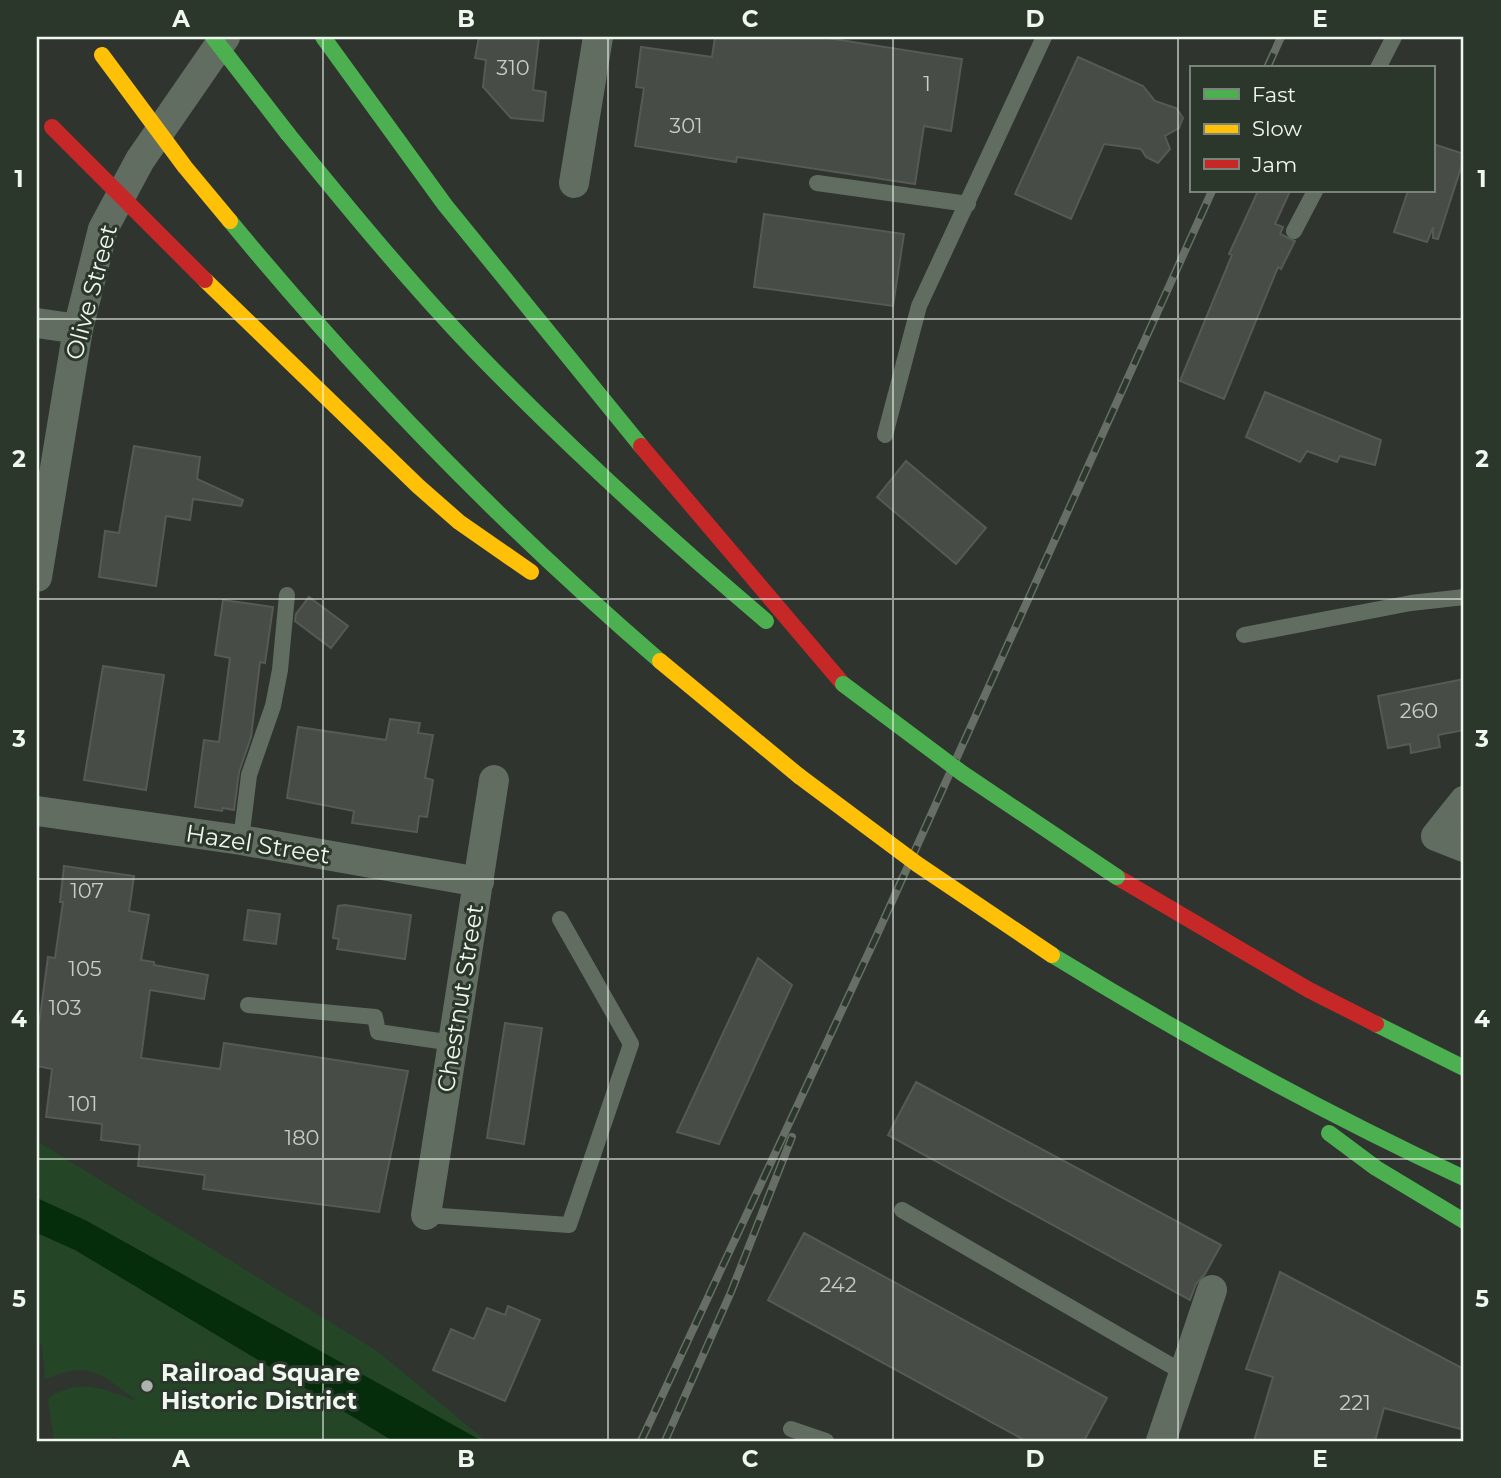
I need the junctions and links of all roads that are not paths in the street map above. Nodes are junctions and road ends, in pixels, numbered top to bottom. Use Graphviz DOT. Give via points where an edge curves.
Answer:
graph roads {
  1 [pos="213,37"];
  2 [pos="225,37"];
  3 [pos="323,37"];
  4 [pos="598,37"];
  5 [pos="1044,37"];
  6 [pos="1394,37"];
  7 [pos="99,51"];
  8 [pos="1379,66"];
  9 [pos="48,123"];
  10 [pos="574,183"];
  11 [pos="817,183"];
  12 [pos="1314,192"];
  13 [pos="968,204"];
  14 [pos="1294,231"];
  15 [pos="37,323"];
  16 [pos="78,329"];
  17 [pos="885,435"];
  18 [pos="37,577"];
  19 [pos="287,595"];
  20 [pos="1464,597"];
  21 [pos="1244,635"];
  22 [pos="652,655"];
  23 [pos="844,684"];
  24 [pos="494,780"];
  25 [pos="1464,801"];
  26 [pos="37,811"];
  27 [pos="241,840"];
  28 [pos="1464,847"];
  29 [pos="479,882"];
  30 [pos="560,919"];
  31 [pos="248,1005"];
  32 [pos="453,1043"];
  33 [pos="1232,1061"];
  34 [pos="1463,1067"];
  35 [pos="1464,1178"];
  36 [pos="902,1210"];
  37 [pos="426,1215"];
  38 [pos="1464,1221"];
  39 [pos="1212,1290"];
  40 [pos="1184,1373"];
  41 [pos="792,1429"];
  42 [pos="826,1441"];
  43 [pos="1161,1441"];
  1 -- 23 [label="highway, bridge" via="352,212 436,309 535,411 681,548"];
  2 -- 16 [label="street, Olive Street" via="140,160 103,229"];
  3 -- 23 [label="highway" via="416,169 521,304"];
  4 -- 10 [label="street"];
  5 -- 13 [label="lane"];
  6 -- 8 [label="lane"];
  7 -- 22 [label="highway, bridge" via="185,167 390,405 548,563"];
  9 -- 22 [label="highway, bridge" via="333,405 459,522"];
  11 -- 13 [label="lane"];
  12 -- 14 [label="lane"];
  13 -- 17 [label="lane" via="919,306"];
  15 -- 16 [label="street"];
  16 -- 18 [label="street, Olive Street"];
  19 -- 27 [label="lane" via="273,706 249,775"];
  20 -- 21 [label="lane"];
  22 -- 33 [label="highway, bridge" via="799,776 928,872 1052,955"];
  23 -- 34 [label="highway, bridge" via="962,773 1117,877 1309,990"];
  24 -- 29 [label="street, Chestnut Street"];
  25 -- 28 [label="street" via="1436,836"];
  26 -- 27 [label="street, Hazel Street"];
  27 -- 29 [label="street, Hazel Street"];
  29 -- 32 [label="street, Chestnut Street"];
  30 -- 37 [label="lane" via="631,1044 569,1225"];
  31 -- 32 [label="lane" via="376,1017 379,1032"];
  32 -- 37 [label="street, Chestnut Street"];
  33 -- 35 [label="highway"];
  33 -- 38 [label="highway" via="1376,1168"];
  36 -- 40 [label="lane"];
  39 -- 40 [label="street"];
  40 -- 43 [label="street"];
  41 -- 42 [label="lane"];
}
